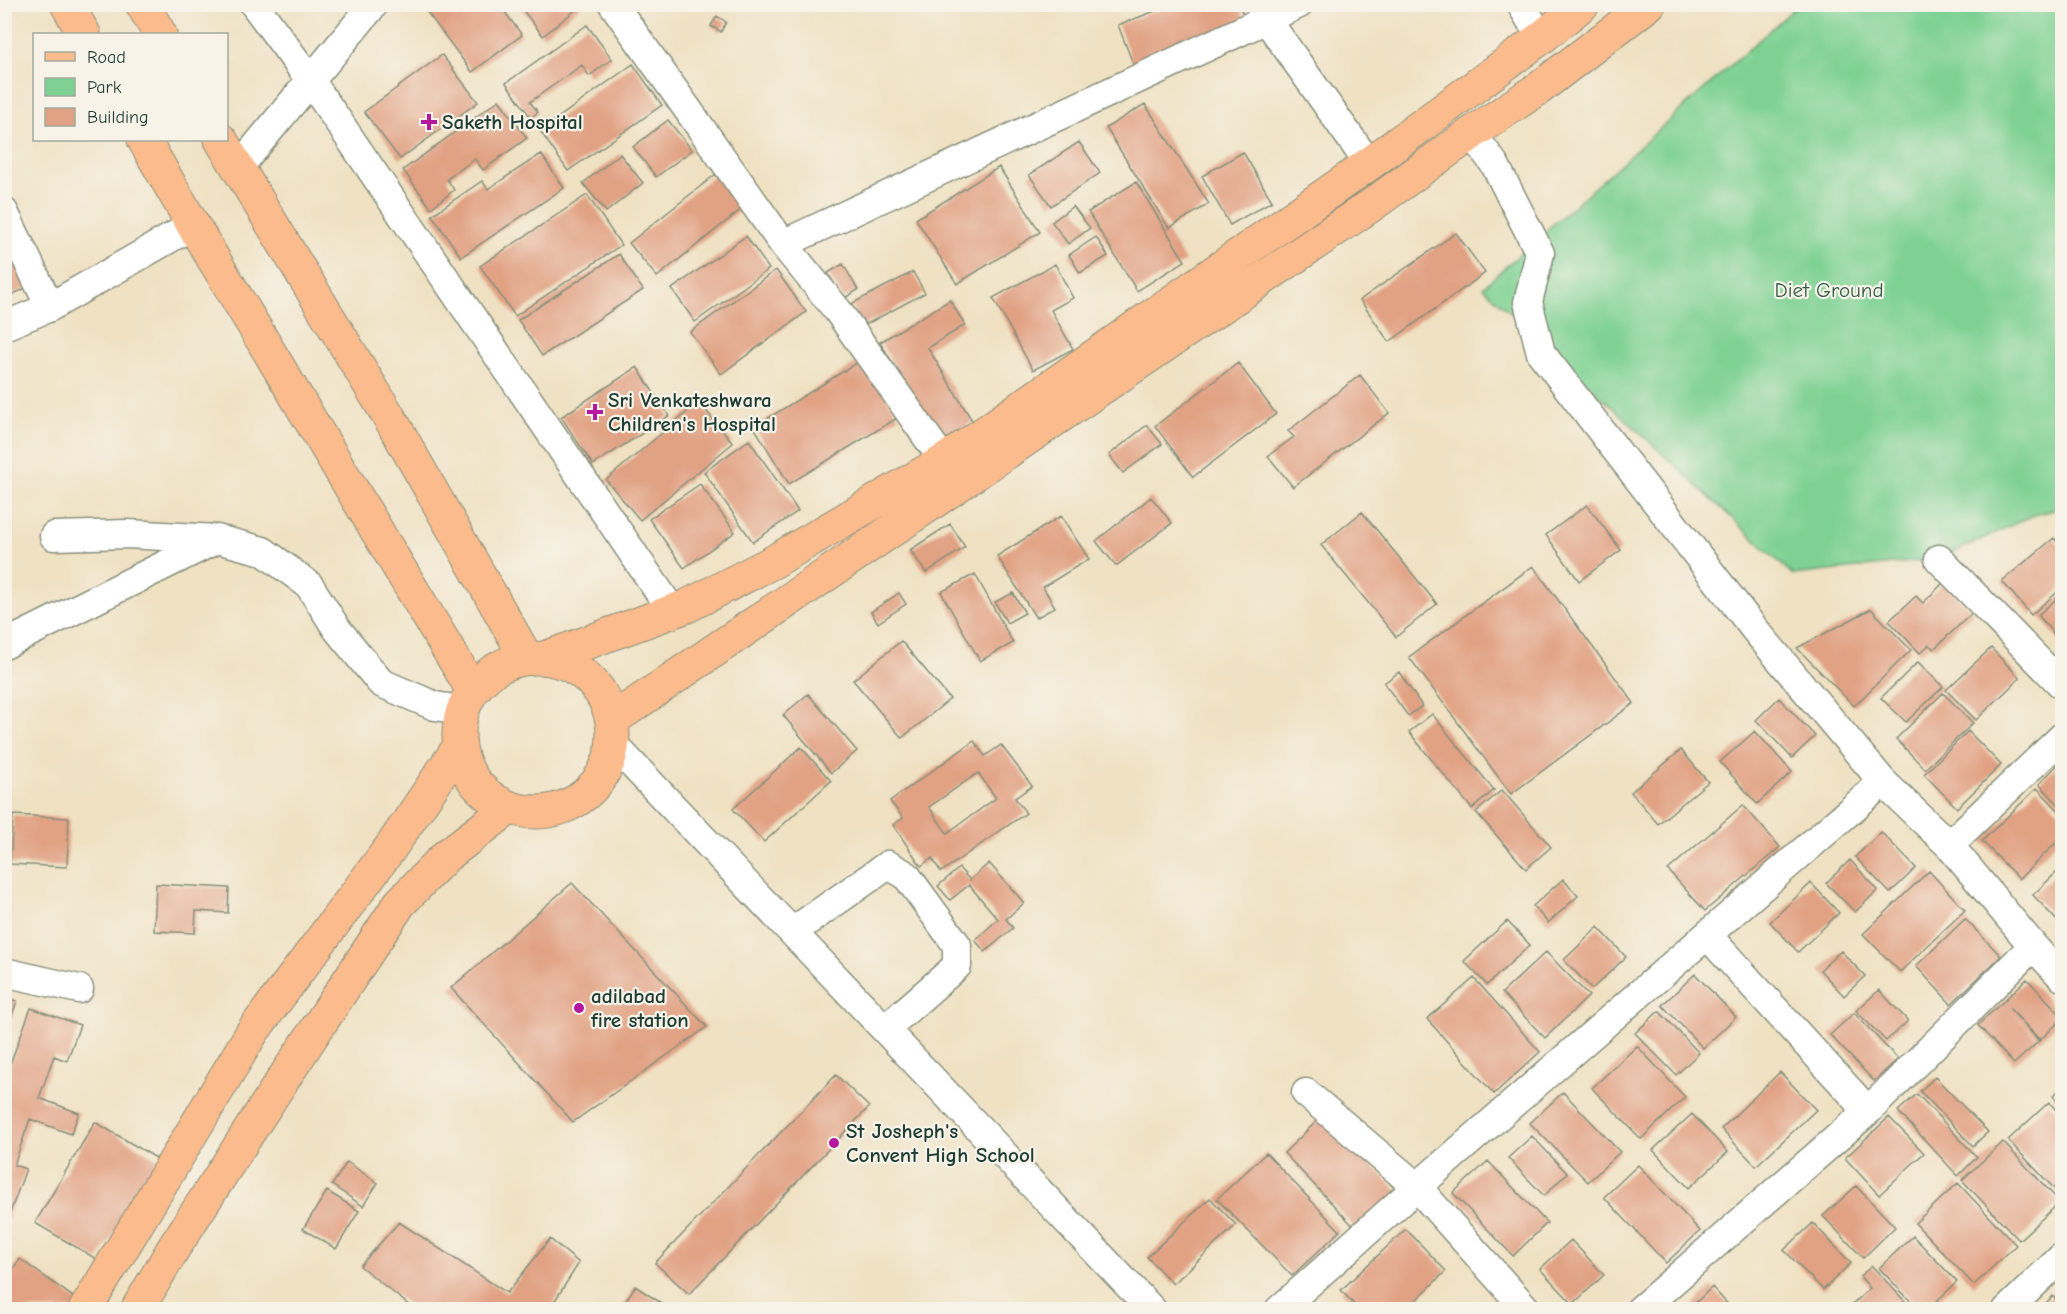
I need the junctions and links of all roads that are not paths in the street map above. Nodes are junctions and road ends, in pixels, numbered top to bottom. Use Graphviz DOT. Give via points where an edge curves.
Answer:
graph roads {
  1 [pos="67,4"];
  2 [pos="142,4"];
  3 [pos="254,4"];
  4 [pos="374,4"];
  5 [pos="614,4"];
  6 [pos="1299,4"];
  7 [pos="1521,4"];
  8 [pos="1583,4"];
  9 [pos="1649,4"];
  10 [pos="1264,12"];
  11 [pos="83,33"];
  12 [pos="159,33"];
  13 [pos="1541,38"];
  14 [pos="310,80"];
  15 [pos="1472,133"];
  16 [pos="145,141"];
  17 [pos="222,141"];
  18 [pos="1369,164"];
  19 [pos="238,168"];
  20 [pos="4,212"];
  21 [pos="193,225"];
  22 [pos="783,244"];
  23 [pos="50,307"];
  24 [pos="4,326"];
  25 [pos="944,461"];
  26 [pos="54,536"];
  27 [pos="217,539"];
  28 [pos="1939,560"];
  29 [pos="673,612"];
  30 [pos="4,645"];
  31 [pos="535,658"];
  32 [pos="2062,685"];
  33 [pos="467,700"];
  34 [pos="612,732"];
  35 [pos="2062,737"];
  36 [pos="459,747"];
  37 [pos="1883,782"];
  38 [pos="509,808"];
  39 [pos="1949,845"];
  40 [pos="792,932"];
  41 [pos="1708,936"];
  42 [pos="2033,946"];
  43 [pos="4,972"];
  44 [pos="2062,977"];
  45 [pos="79,989"];
  46 [pos="885,1029"];
  47 [pos="1306,1093"];
  48 [pos="1868,1111"];
  49 [pos="1417,1187"];
  50 [pos="2062,1257"];
  51 [pos="85,1310"];
  52 [pos="137,1310"];
  53 [pos="1152,1310"];
  54 [pos="1279,1310"];
  55 [pos="1527,1310"];
  56 [pos="1640,1310"];
  57 [pos="2007,1310"];
  1 -- 11 [label="main road"];
  2 -- 12 [label="main road"];
  3 -- 14 [label="street"];
  4 -- 14 [label="street"];
  5 -- 22 [label="street"];
  6 -- 10 [label="street"];
  7 -- 13 [label="street"];
  8 -- 13 [label="main road"];
  9 -- 15 [label="main road" via="1538,89"];
  10 -- 18 [label="street"];
  10 -- 22 [label="street"];
  13 -- 18 [label="main road"];
  14 -- 19 [label="street"];
  14 -- 29 [label="street"];
  15 -- 34 [label="main road"];
  15 -- 37 [label="street" via="1495,165 1540,253 1528,302 1541,352 1756,631"];
  16 -- 21 [label="main road"];
  17 -- 19 [label="main road"];
  18 -- 25 [label="main road"];
  19 -- 31 [label="main road"];
  20 -- 23 [label="street"];
  21 -- 23 [label="street"];
  21 -- 33 [label="main road"];
  22 -- 25 [label="street" via="838,311"];
  23 -- 24 [label="street"];
  25 -- 29 [label="main road" via="773,562"];
  26 -- 27 [label="street" via="128,534"];
  27 -- 30 [label="street"];
  27 -- 33 [label="street" via="263,551 309,585 337,629 381,683 435,706"];
  28 -- 32 [label="street"];
  29 -- 31 [label="main road"];
  31 -- 33 [label="main road" via="498,667"];
  31 -- 34 [label="main road" via="568,665 589,679 604,698"];
  33 -- 36 [label="main road" via="458,729"];
  34 -- 38 [label="main road" via="607,766 594,786 577,801 555,810"];
  34 -- 40 [label="street"];
  35 -- 39 [label="street"];
  36 -- 38 [label="main road" via="476,784"];
  36 -- 51 [label="main road" via="391,847 253,1031"];
  37 -- 39 [label="street"];
  37 -- 41 [label="street"];
  38 -- 52 [label="main road" via="446,856 400,903 274,1092"];
  39 -- 42 [label="street"];
  40 -- 46 [label="street"];
  40 -- 46 [label="street" via="888,865 906,875 957,945 957,966"];
  41 -- 48 [label="street"];
  41 -- 49 [label="street"];
  42 -- 44 [label="street"];
  42 -- 48 [label="street"];
  43 -- 45 [label="street"];
  46 -- 53 [label="street"];
  47 -- 49 [label="street"];
  48 -- 56 [label="street"];
  49 -- 54 [label="street"];
  49 -- 55 [label="street"];
  50 -- 57 [label="street"];
}
